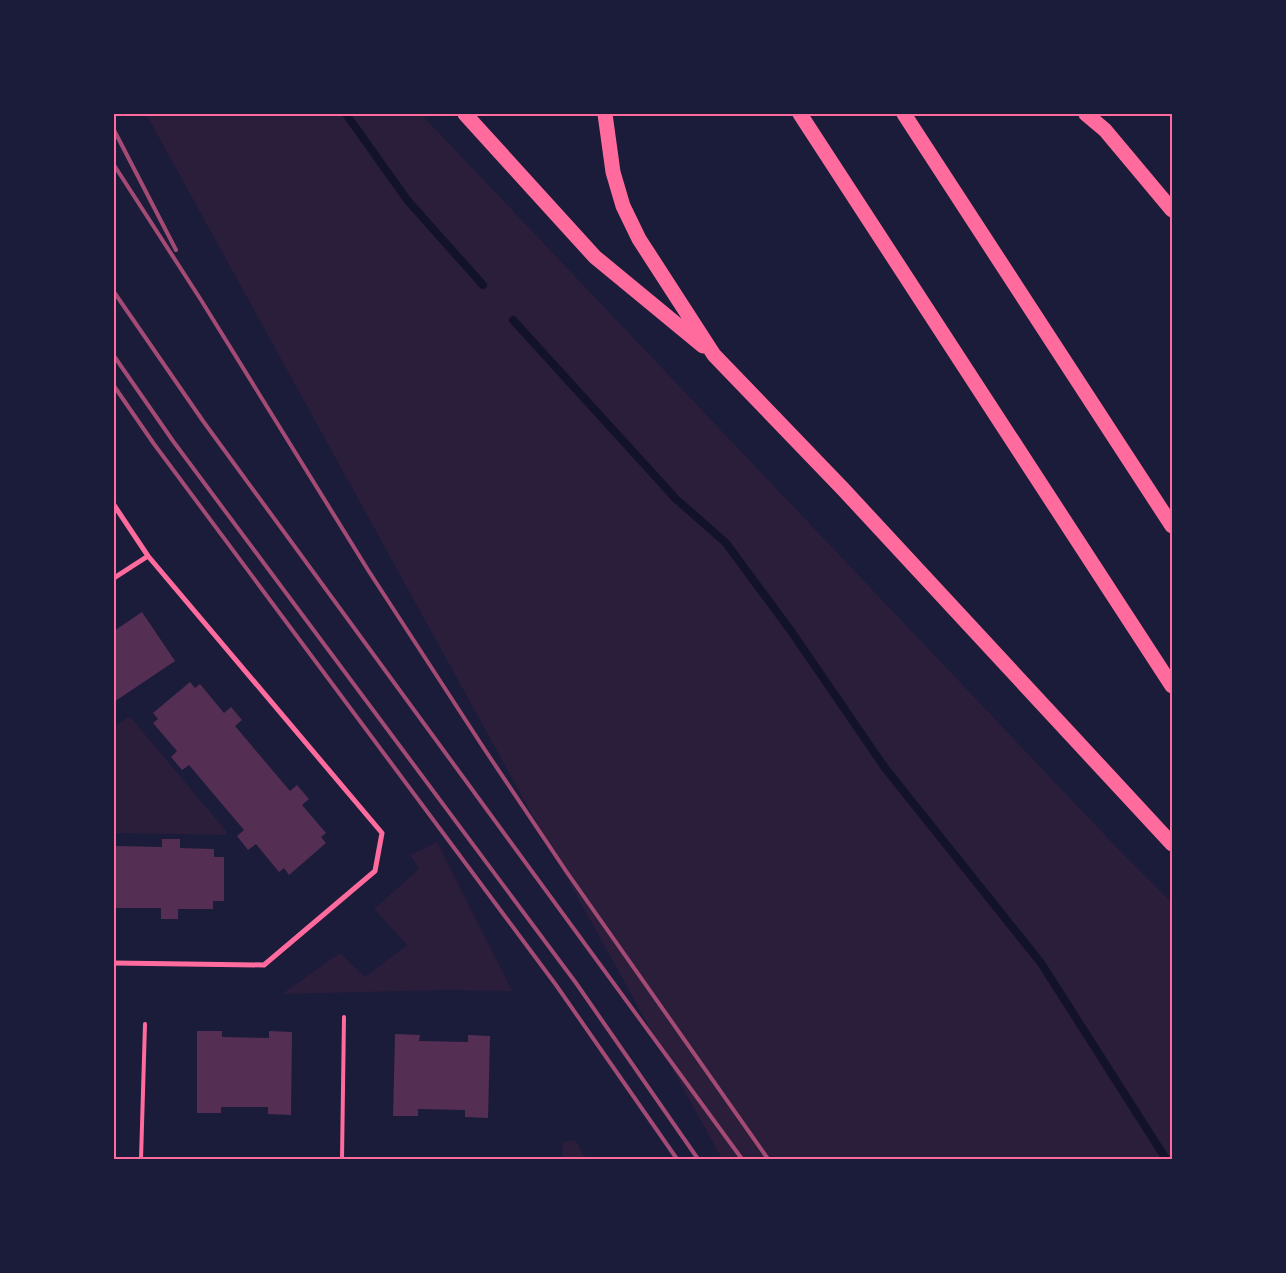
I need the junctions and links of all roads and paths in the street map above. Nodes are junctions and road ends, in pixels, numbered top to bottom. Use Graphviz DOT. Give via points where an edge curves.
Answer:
graph roads {
  1 [pos="465,114"];
  2 [pos="605,114"];
  3 [pos="800,114"];
  4 [pos="904,114"];
  5 [pos="1086,114"];
  6 [pos="1172,210"];
  7 [pos="714,355"];
  8 [pos="114,505"];
  9 [pos="1172,526"];
  10 [pos="148,556"];
  11 [pos="114,578"];
  12 [pos="1172,686"];
  13 [pos="1172,844"];
  14 [pos="114,963"];
  15 [pos="344,1017"];
  16 [pos="145,1024"];
  17 [pos="140,1159"];
  18 [pos="342,1159"];
  1 -- 7 [label="highway" via="595,257"];
  2 -- 7 [label="highway" via="613,172 623,206 639,239"];
  3 -- 12 [label="highway"];
  4 -- 9 [label="highway"];
  5 -- 6 [label="highway" via="1105,130"];
  7 -- 13 [label="highway" via="843,489"];
  8 -- 10 [label="street"];
  10 -- 11 [label="street"];
  10 -- 14 [label="street" via="382,833 375,870 264,965"];
  15 -- 18 [label="lane"];
  16 -- 17 [label="lane"];
}
